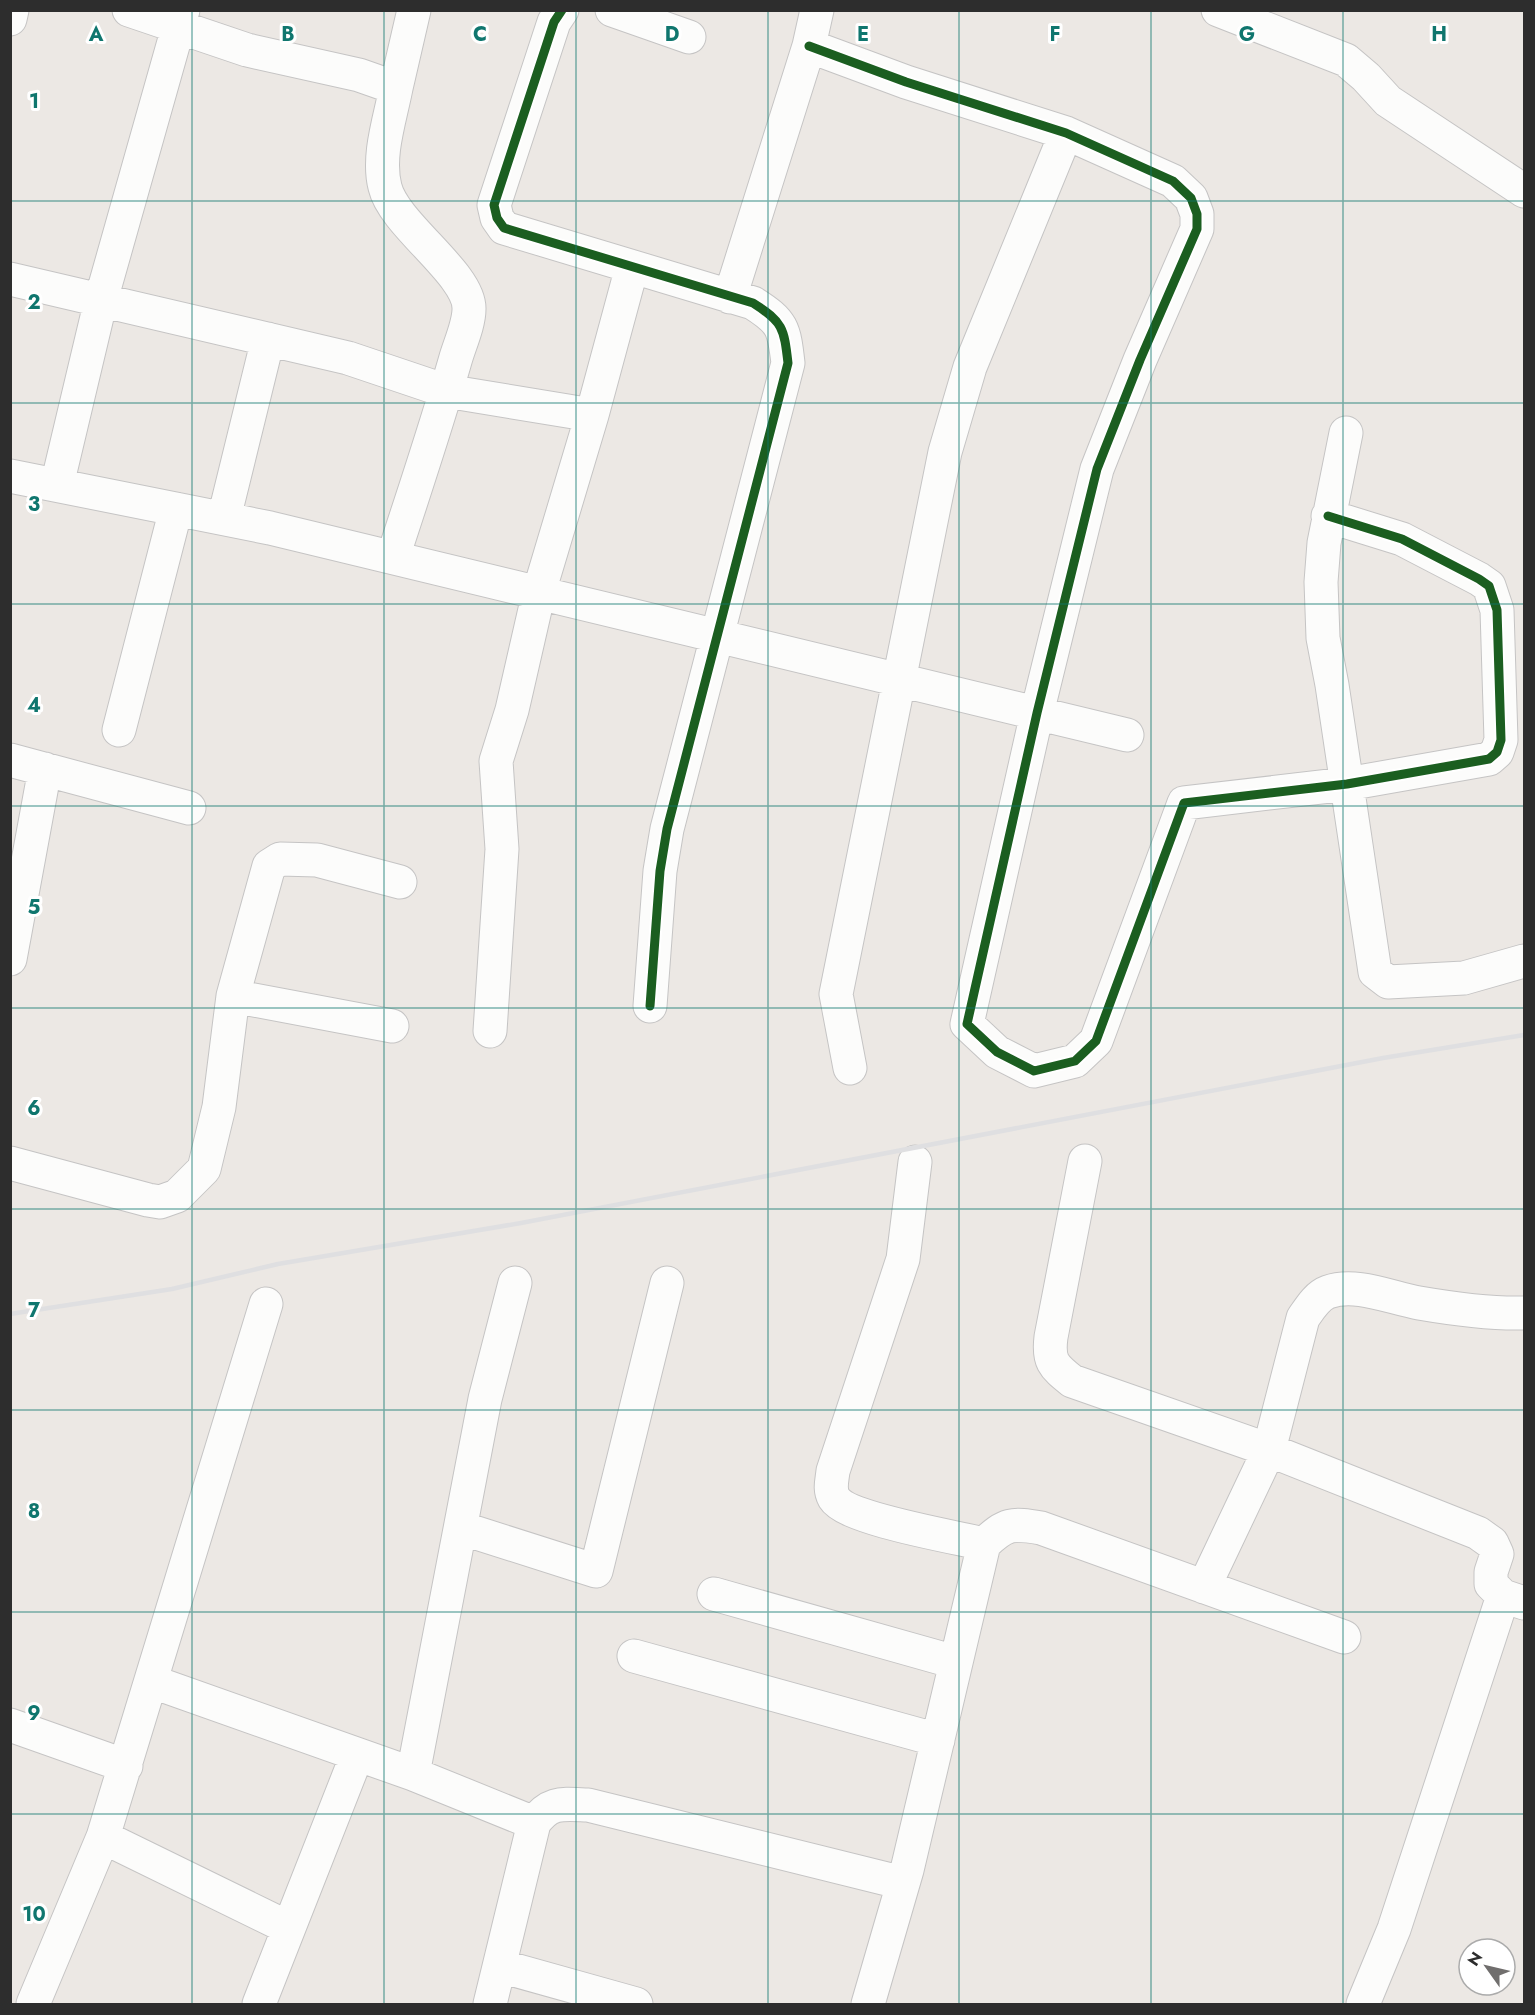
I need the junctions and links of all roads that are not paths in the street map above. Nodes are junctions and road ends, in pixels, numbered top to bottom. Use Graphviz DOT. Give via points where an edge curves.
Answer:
graph roads {
  1 [pos="12,10"];
  2 [pos="129,10"];
  3 [pos="414,10"];
  4 [pos="562,10"];
  5 [pos="612,10"];
  6 [pos="817,10"];
  7 [pos="1218,10"];
  8 [pos="10,19"];
  9 [pos="180,19"];
  10 [pos="689,37"];
  11 [pos="809,46"];
  12 [pos="396,88"];
  13 [pos="1066,133"];
  14 [pos="1524,191"];
  15 [pos="632,267"];
  16 [pos="10,279"];
  17 [pos="730,297"];
  18 [pos="101,300"];
  19 [pos="268,339"];
  20 [pos="446,391"];
  21 [pos="592,414"];
  22 [pos="1346,433"];
  23 [pos="10,476"];
  24 [pos="57,485"];
  25 [pos="176,509"];
  26 [pos="1328,516"];
  27 [pos="224,518"];
  28 [pos="393,557"];
  29 [pos="539,592"];
  30 [pos="716,634"];
  31 [pos="899,679"];
  32 [pos="1037,713"];
  33 [pos="119,730"];
  34 [pos="1126,735"];
  35 [pos="10,760"];
  36 [pos="45,769"];
  37 [pos="1347,784"];
  38 [pos="189,808"];
  39 [pos="400,882"];
  40 [pos="10,959"];
  41 [pos="1524,961"];
  42 [pos="233,996"];
  43 [pos="650,1006"];
  44 [pos="392,1026"];
  45 [pos="490,1031"];
  46 [pos="850,1068"];
  47 [pos="1085,1161"];
  48 [pos="915,1162"];
  49 [pos="10,1163"];
  50 [pos="667,1282"];
  51 [pos="514,1283"];
  52 [pos="266,1304"];
  53 [pos="1524,1312"];
  54 [pos="1269,1450"];
  55 [pos="461,1528"];
  56 [pos="984,1544"];
  57 [pos="1204,1587"];
  58 [pos="714,1594"];
  59 [pos="1514,1599"];
  60 [pos="1344,1636"];
  61 [pos="634,1656"];
  62 [pos="955,1662"];
  63 [pos="153,1682"];
  64 [pos="10,1725"];
  65 [pos="938,1740"];
  66 [pos="357,1755"];
  67 [pos="126,1766"];
  68 [pos="413,1774"];
  69 [pos="534,1823"];
  70 [pos="103,1837"];
  71 [pos="903,1883"];
  72 [pos="289,1928"];
  73 [pos="500,1966"];
  74 [pos="33,2004"];
  75 [pos="259,2004"];
  76 [pos="490,2004"];
  77 [pos="636,2004"];
  78 [pos="868,2004"];
  79 [pos="1363,2004"];
  1 -- 8 [label="street"];
  2 -- 9 [label="street"];
  3 -- 12 [label="street"];
  4 -- 15 [label="street" via="554,22 494,206 497,218 504,228"];
  5 -- 10 [label="street"];
  6 -- 11 [label="street"];
  7 -- 14 [label="street" via="1346,60 1388,101"];
  9 -- 12 [label="street" via="247,50 359,75"];
  9 -- 18 [label="street"];
  11 -- 13 [label="street"];
  11 -- 17 [label="street"];
  12 -- 20 [label="street" via="381,166 385,189 464,289 470,308"];
  13 -- 31 [label="street" via="970,367 945,452"];
  13 -- 32 [label="street" via="1173,181 1191,198 1197,229 1097,469"];
  15 -- 17 [label="street"];
  15 -- 21 [label="street"];
  16 -- 18 [label="street"];
  17 -- 30 [label="street" via="753,303 777,318 785,338 788,363"];
  18 -- 19 [label="street"];
  18 -- 24 [label="street"];
  19 -- 20 [label="street" via="348,358"];
  19 -- 27 [label="street"];
  20 -- 21 [label="street"];
  20 -- 28 [label="street"];
  21 -- 29 [label="street"];
  22 -- 26 [label="street"];
  23 -- 24 [label="street"];
  24 -- 25 [label="street"];
  25 -- 27 [label="street"];
  25 -- 33 [label="street"];
  26 -- 37 [label="street" via="1321,582 1323,638"];
  26 -- 37 [label="street" via="1402,539 1479,579 1489,586 1497,610 1501,740 1497,752 1489,759"];
  27 -- 28 [label="street"];
  28 -- 29 [label="street"];
  29 -- 30 [label="street"];
  29 -- 45 [label="street" via="512,711 496,761 502,849"];
  30 -- 31 [label="street"];
  30 -- 43 [label="street" via="663,850"];
  31 -- 32 [label="street"];
  31 -- 46 [label="street" via="836,994"];
  32 -- 34 [label="street"];
  32 -- 37 [label="street" via="967,1024 997,1052 1034,1071 1076,1061 1096,1041 1184,803"];
  35 -- 36 [label="street"];
  36 -- 38 [label="street"];
  36 -- 40 [label="street"];
  37 -- 41 [label="street" via="1375,972 1389,982 1464,978"];
  39 -- 42 [label="street" via="317,860 280,859 269,867"];
  42 -- 44 [label="street"];
  42 -- 49 [label="street" via="211,1146 204,1169 177,1196 160,1202 148,1200"];
  47 -- 54 [label="street" via="1048,1355 1072,1381"];
  48 -- 56 [label="street" via="903,1259 830,1490 835,1501 860,1515"];
  50 -- 55 [label="street" via="596,1570"];
  51 -- 55 [label="street" via="485,1399"];
  52 -- 63 [label="street"];
  53 -- 54 [label="street" via="1493,1314 1348,1288 1327,1293 1303,1318"];
  54 -- 57 [label="street"];
  54 -- 59 [label="street" via="1479,1533 1492,1543 1497,1554 1491,1584"];
  55 -- 68 [label="street"];
  56 -- 57 [label="street" via="1001,1528 1018,1524 1041,1528"];
  56 -- 62 [label="street"];
  57 -- 60 [label="street"];
  58 -- 62 [label="street"];
  59 -- 79 [label="street"];
  61 -- 65 [label="street"];
  62 -- 65 [label="street"];
  63 -- 66 [label="street"];
  63 -- 67 [label="street"];
  64 -- 67 [label="street"];
  65 -- 71 [label="street"];
  66 -- 68 [label="street"];
  66 -- 72 [label="street"];
  67 -- 70 [label="street"];
  68 -- 69 [label="street"];
  69 -- 71 [label="street" via="544,1810 560,1804 588,1805"];
  69 -- 73 [label="street"];
  70 -- 72 [label="street"];
  70 -- 74 [label="street"];
  71 -- 78 [label="street"];
  72 -- 75 [label="street"];
  73 -- 76 [label="street"];
  73 -- 77 [label="street"];
}
